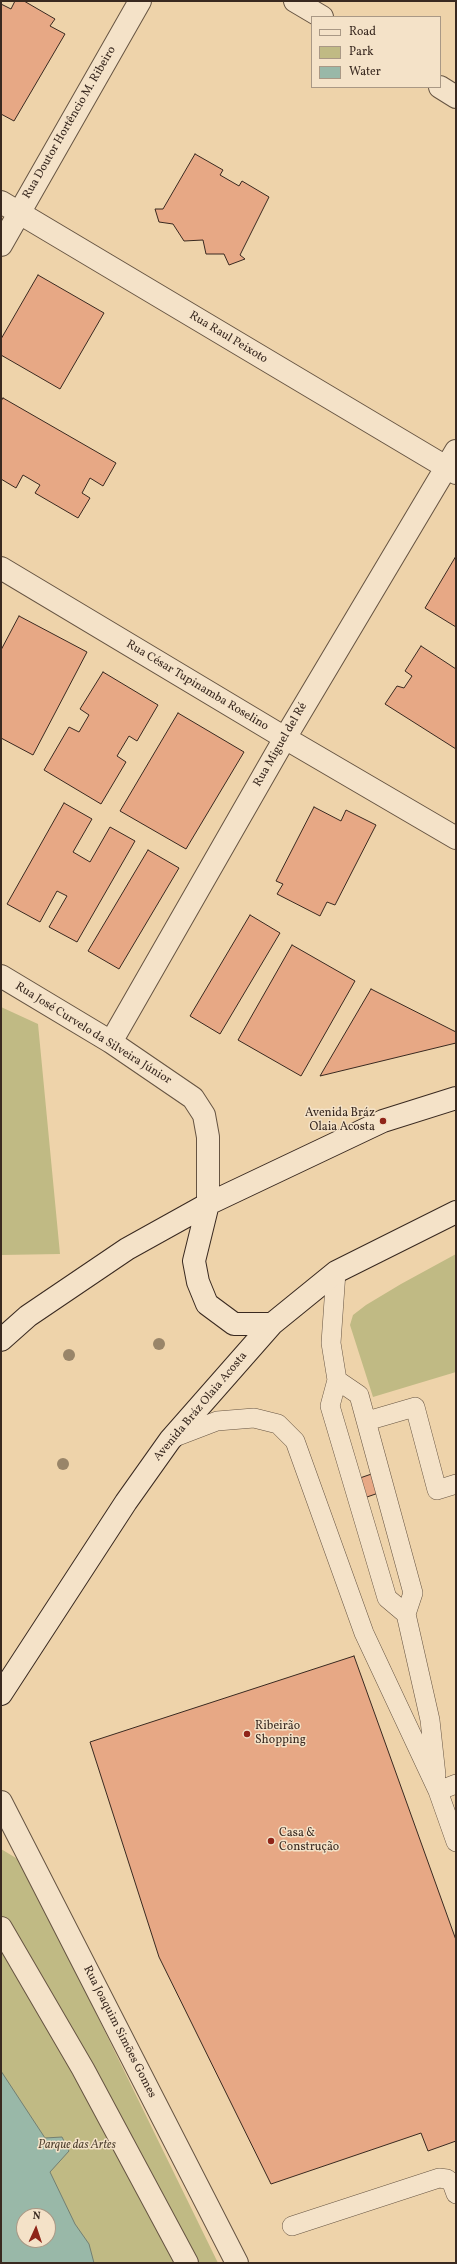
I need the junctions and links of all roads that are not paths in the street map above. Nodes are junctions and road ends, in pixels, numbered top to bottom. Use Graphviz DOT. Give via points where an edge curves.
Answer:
graph roads {
  1 [pos="140,1"];
  2 [pos="295,1"];
  3 [pos="320,16"];
  4 [pos="441,88"];
  5 [pos="456,97"];
  6 [pos="1,202"];
  7 [pos="19,214"];
  8 [pos="1,246"];
  9 [pos="453,464"];
  10 [pos="1,568"];
  11 [pos="284,738"];
  12 [pos="456,838"];
  13 [pos="1,976"];
  14 [pos="111,1042"];
  15 [pos="456,1098"];
  16 [pos="208,1204"];
  17 [pos="456,1212"];
  18 [pos="336,1272"];
  19 [pos="272,1324"];
  20 [pos="1,1340"];
  21 [pos="337,1380"];
  22 [pos="367,1421"];
  23 [pos="170,1440"];
  24 [pos="456,1484"];
  25 [pos="406,1614"];
  26 [pos="1,1694"];
  27 [pos="456,1784"];
  28 [pos="438,1791"];
  29 [pos="1,1802"];
  30 [pos="456,1842"];
  31 [pos="1,1928"];
  32 [pos="456,2194"];
  33 [pos="292,2226"];
  34 [pos="187,2263"];
  35 [pos="236,2263"];
  1 -- 7 [label="street, Rua Doutor Hortêncio M. Ribeiro"];
  2 -- 3 [label="street"];
  4 -- 5 [label="street"];
  6 -- 7 [label="street, Rua Raul Peixoto"];
  7 -- 8 [label="street, Rua Doutor Hortêncio M. Ribeiro"];
  7 -- 9 [label="street, Rua Raul Peixoto"];
  9 -- 11 [label="street, Rua Miguel del Ré"];
  10 -- 11 [label="street, Rua César Tupinamba Roselino"];
  11 -- 12 [label="street, Rua César Tupinamba Roselino"];
  11 -- 14 [label="street, Rua Miguel del Ré"];
  13 -- 14 [label="street, Rua José Curvelo da Silveira Júnior"];
  14 -- 16 [label="street, Rua José Curvelo da Silveira Júnior" via="193,1098 204,1115 208,1137"];
  15 -- 16 [label="street" via="383,1121"];
  16 -- 19 [label="street, Rua José Curvelo da Silveira Júnior" via="194,1261 198,1282 207,1304 234,1324"];
  16 -- 20 [label="street" via="128,1249 28,1316"];
  17 -- 18 [label="street, Avenida Bráz Olaia Acosta"];
  18 -- 19 [label="street, Avenida Bráz Olaia Acosta"];
  18 -- 21 [label="lane" via="331,1344"];
  19 -- 23 [label="street, Avenida Bráz Olaia Acosta"];
  21 -- 22 [label="lane" via="359,1395"];
  21 -- 25 [label="lane" via="330,1406 386,1598"];
  22 -- 24 [label="lane" via="415,1408 437,1490"];
  22 -- 25 [label="lane" via="413,1593"];
  23 -- 26 [label="street, Avenida Bráz Olaia Acosta" via="126,1502"];
  23 -- 28 [label="lane" via="217,1421 254,1418 278,1424 295,1441 364,1633"];
  25 -- 28 [label="lane" via="430,1720"];
  27 -- 28 [label="lane"];
  28 -- 30 [label="lane"];
  29 -- 35 [label="street, Rua Joaquim Simões Gomes"];
  31 -- 34 [label="street" via="84,2069"];
  32 -- 33 [label="lane" via="452,2183 439,2178"];
}
